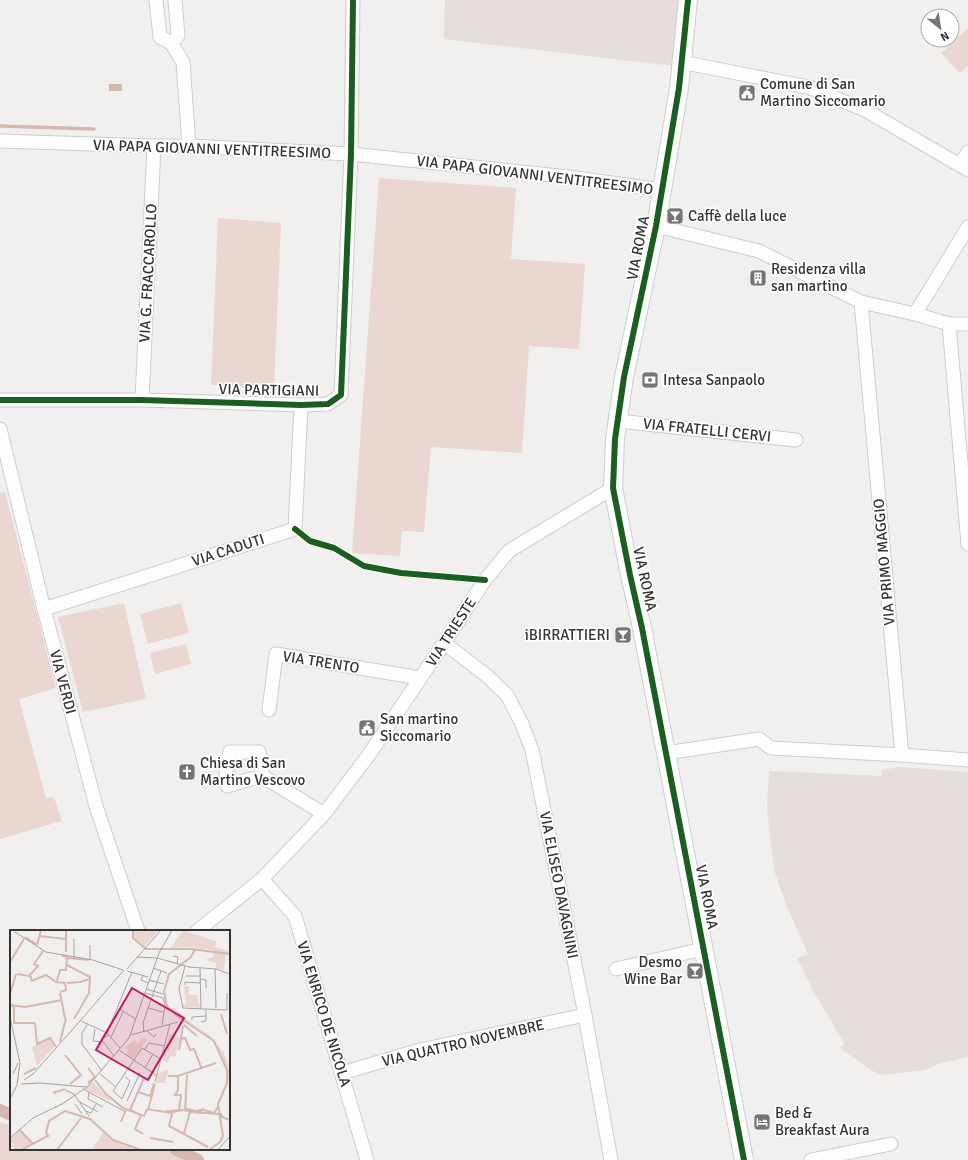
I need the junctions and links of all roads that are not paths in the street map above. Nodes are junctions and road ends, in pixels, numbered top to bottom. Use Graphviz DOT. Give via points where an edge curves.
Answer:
graph roads {
  1 [pos="156,0"];
  2 [pos="175,0"];
  3 [pos="353,0"];
  4 [pos="688,0"];
  5 [pos="171,42"];
  6 [pos="681,62"];
  7 [pos="0,141"];
  8 [pos="154,146"];
  9 [pos="189,146"];
  10 [pos="968,152"];
  11 [pos="351,154"];
  12 [pos="964,168"];
  13 [pos="662,190"];
  14 [pos="656,226"];
  15 [pos="968,227"];
  16 [pos="861,302"];
  17 [pos="915,314"];
  18 [pos="949,324"];
  19 [pos="968,324"];
  20 [pos="0,400"];
  21 [pos="142,400"];
  22 [pos="301,405"];
  23 [pos="618,421"];
  24 [pos="0,429"];
  25 [pos="796,440"];
  26 [pos="613,488"];
  27 [pos="968,544"];
  28 [pos="44,609"];
  29 [pos="444,643"];
  30 [pos="420,678"];
  31 [pos="269,710"];
  32 [pos="666,754"];
  33 [pos="902,755"];
  34 [pos="968,760"];
  35 [pos="262,776"];
  36 [pos="324,814"];
  37 [pos="262,879"];
  38 [pos="138,930"];
  39 [pos="198,930"];
  40 [pos="703,949"];
  41 [pos="616,969"];
  42 [pos="585,1015"];
  43 [pos="342,1073"];
  44 [pos="892,1144"];
  45 [pos="367,1160"];
  46 [pos="611,1160"];
  47 [pos="744,1160"];
  48 [pos="811,1160"];
  1 -- 5 [label="street" via="160,38"];
  2 -- 5 [label="street" via="178,36"];
  3 -- 11 [label="street"];
  4 -- 6 [label="street, VIA ROMA"];
  5 -- 9 [label="street" via="183,62"];
  6 -- 12 [label="street" via="808,87 865,110"];
  6 -- 13 [label="street, VIA ROMA"];
  7 -- 8 [label="street, VIA PAPA GIOVANNI VENTITREESIMO"];
  8 -- 9 [label="street, VIA PAPA GIOVANNI VENTITREESIMO"];
  8 -- 21 [label="street, VIA G. FRACCAROLLO"];
  9 -- 11 [label="street, VIA PAPA GIOVANNI VENTITREESIMO"];
  10 -- 12 [label="street"];
  11 -- 13 [label="street, VIA PAPA GIOVANNI VENTITREESIMO" via="569,176"];
  11 -- 22 [label="street, VIA PARTIGIANI" via="341,395 328,404"];
  13 -- 14 [label="street, VIA ROMA"];
  14 -- 16 [label="street" via="759,251"];
  14 -- 23 [label="street, VIA ROMA" via="624,377"];
  15 -- 17 [label="street"];
  16 -- 17 [label="street"];
  16 -- 33 [label="street, VIA PRIMO MAGGIO"];
  17 -- 18 [label="street"];
  18 -- 19 [label="street"];
  18 -- 27 [label="street"];
  20 -- 21 [label="street, VIA PARTIGIANI"];
  21 -- 22 [label="street, VIA PARTIGIANI"];
  22 -- 28 [label="street, VIA CADUTI" via="295,529"];
  23 -- 25 [label="street, VIA FRATELLI CERVI"];
  23 -- 26 [label="street, VIA ROMA"];
  24 -- 28 [label="street, VIA VERDI"];
  26 -- 29 [label="street, VIA TRIESTE" via="509,551 485,580"];
  26 -- 32 [label="street, VIA ROMA"];
  28 -- 38 [label="street, VIA VERDI" via="96,806"];
  29 -- 30 [label="street, VIA TRIESTE"];
  29 -- 42 [label="street, VIA ELISEO DAVAGNINI" via="507,696 532,750"];
  30 -- 31 [label="street, VIA TRENTO" via="276,654"];
  30 -- 36 [label="street, VIA TRIESTE" via="368,756"];
  32 -- 33 [label="street" via="759,739 771,748"];
  32 -- 40 [label="street, VIA ROMA"];
  33 -- 34 [label="street"];
  35 -- 36 [label="street"];
  36 -- 37 [label="street, VIA TRIESTE"];
  37 -- 39 [label="street, VIA TRIESTE"];
  37 -- 43 [label="street, VIA ENRICO DE NICOLA" via="295,916"];
  40 -- 41 [label="street"];
  40 -- 47 [label="street, VIA ROMA"];
  42 -- 43 [label="street, VIA QUATTRO NOVEMBRE" via="420,1050"];
  42 -- 46 [label="street, VIA ELISEO DAVAGNINI"];
  43 -- 45 [label="street, VIA ENRICO DE NICOLA"];
  44 -- 48 [label="street"];
}
